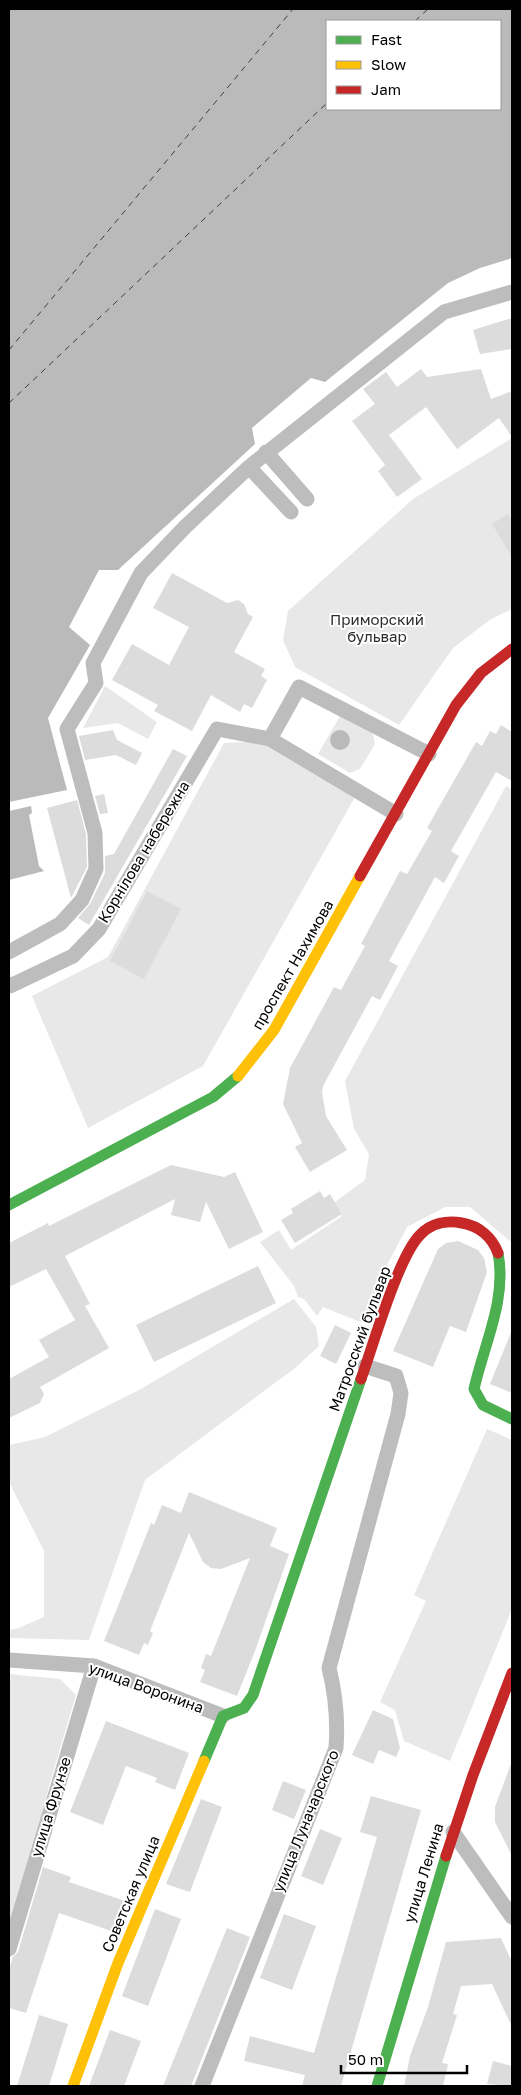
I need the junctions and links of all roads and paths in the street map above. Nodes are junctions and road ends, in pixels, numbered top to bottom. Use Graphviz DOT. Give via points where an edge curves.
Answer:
graph roads {
  1 [pos="512,292"];
  2 [pos="266,452"];
  3 [pos="249,467"];
  4 [pos="307,499"];
  5 [pos="291,512"];
  6 [pos="512,649"];
  7 [pos="270,739"];
  8 [pos="429,754"];
  9 [pos="396,814"];
  10 [pos="9,952"];
  11 [pos="10,985"];
  12 [pos="9,1205"];
  13 [pos="365,1366"];
  14 [pos="512,1419"];
  15 [pos="9,1660"];
  16 [pos="94,1666"];
  17 [pos="512,1673"];
  18 [pos="223,1716"];
  19 [pos="452,1832"];
  20 [pos="512,1917"];
  21 [pos="9,1949"];
  22 [pos="73,2086"];
  23 [pos="202,2086"];
  24 [pos="377,2086"];
  1 -- 2 [label="street" via="444,312"];
  2 -- 3 [label="street"];
  2 -- 4 [label="street"];
  3 -- 5 [label="street"];
  3 -- 10 [label="street" via="141,573 93,663 96,683 67,729 95,833 96,869 82,900 60,924"];
  6 -- 8 [label="street, проспект Нахимова" via="468,687"];
  7 -- 8 [label="street" via="298,687"];
  7 -- 9 [label="street"];
  7 -- 11 [label="street, Корнілова набережна" via="217,729 99,930 73,956"];
  8 -- 9 [label="street, проспект Нахимова"];
  9 -- 12 [label="street, проспект Нахимова" via="274,1030 242,1072 213,1097"];
  13 -- 14 [label="street, Матросский бульвар" via="410,1246 418,1235 445,1222 474,1225 495,1242 502,1257 503,1281 475,1382 475,1395 482,1405"];
  13 -- 18 [label="street, Матросский бульвар" via="303,1556 252,1695 244,1708"];
  13 -- 23 [label="street, улица Луначарского" via="396,1376 401,1393 329,1668 336,1697 336,1748"];
  15 -- 16 [label="street, улица Воронина"];
  16 -- 18 [label="street, улица Воронина"];
  16 -- 21 [label="street, улица Фрунзе"];
  17 -- 19 [label="street, улица Ленина"];
  18 -- 22 [label="street, Советская улица" via="118,1963"];
  19 -- 20 [label="street" via="473,1857"];
  19 -- 24 [label="street, улица Ленина"];
}
